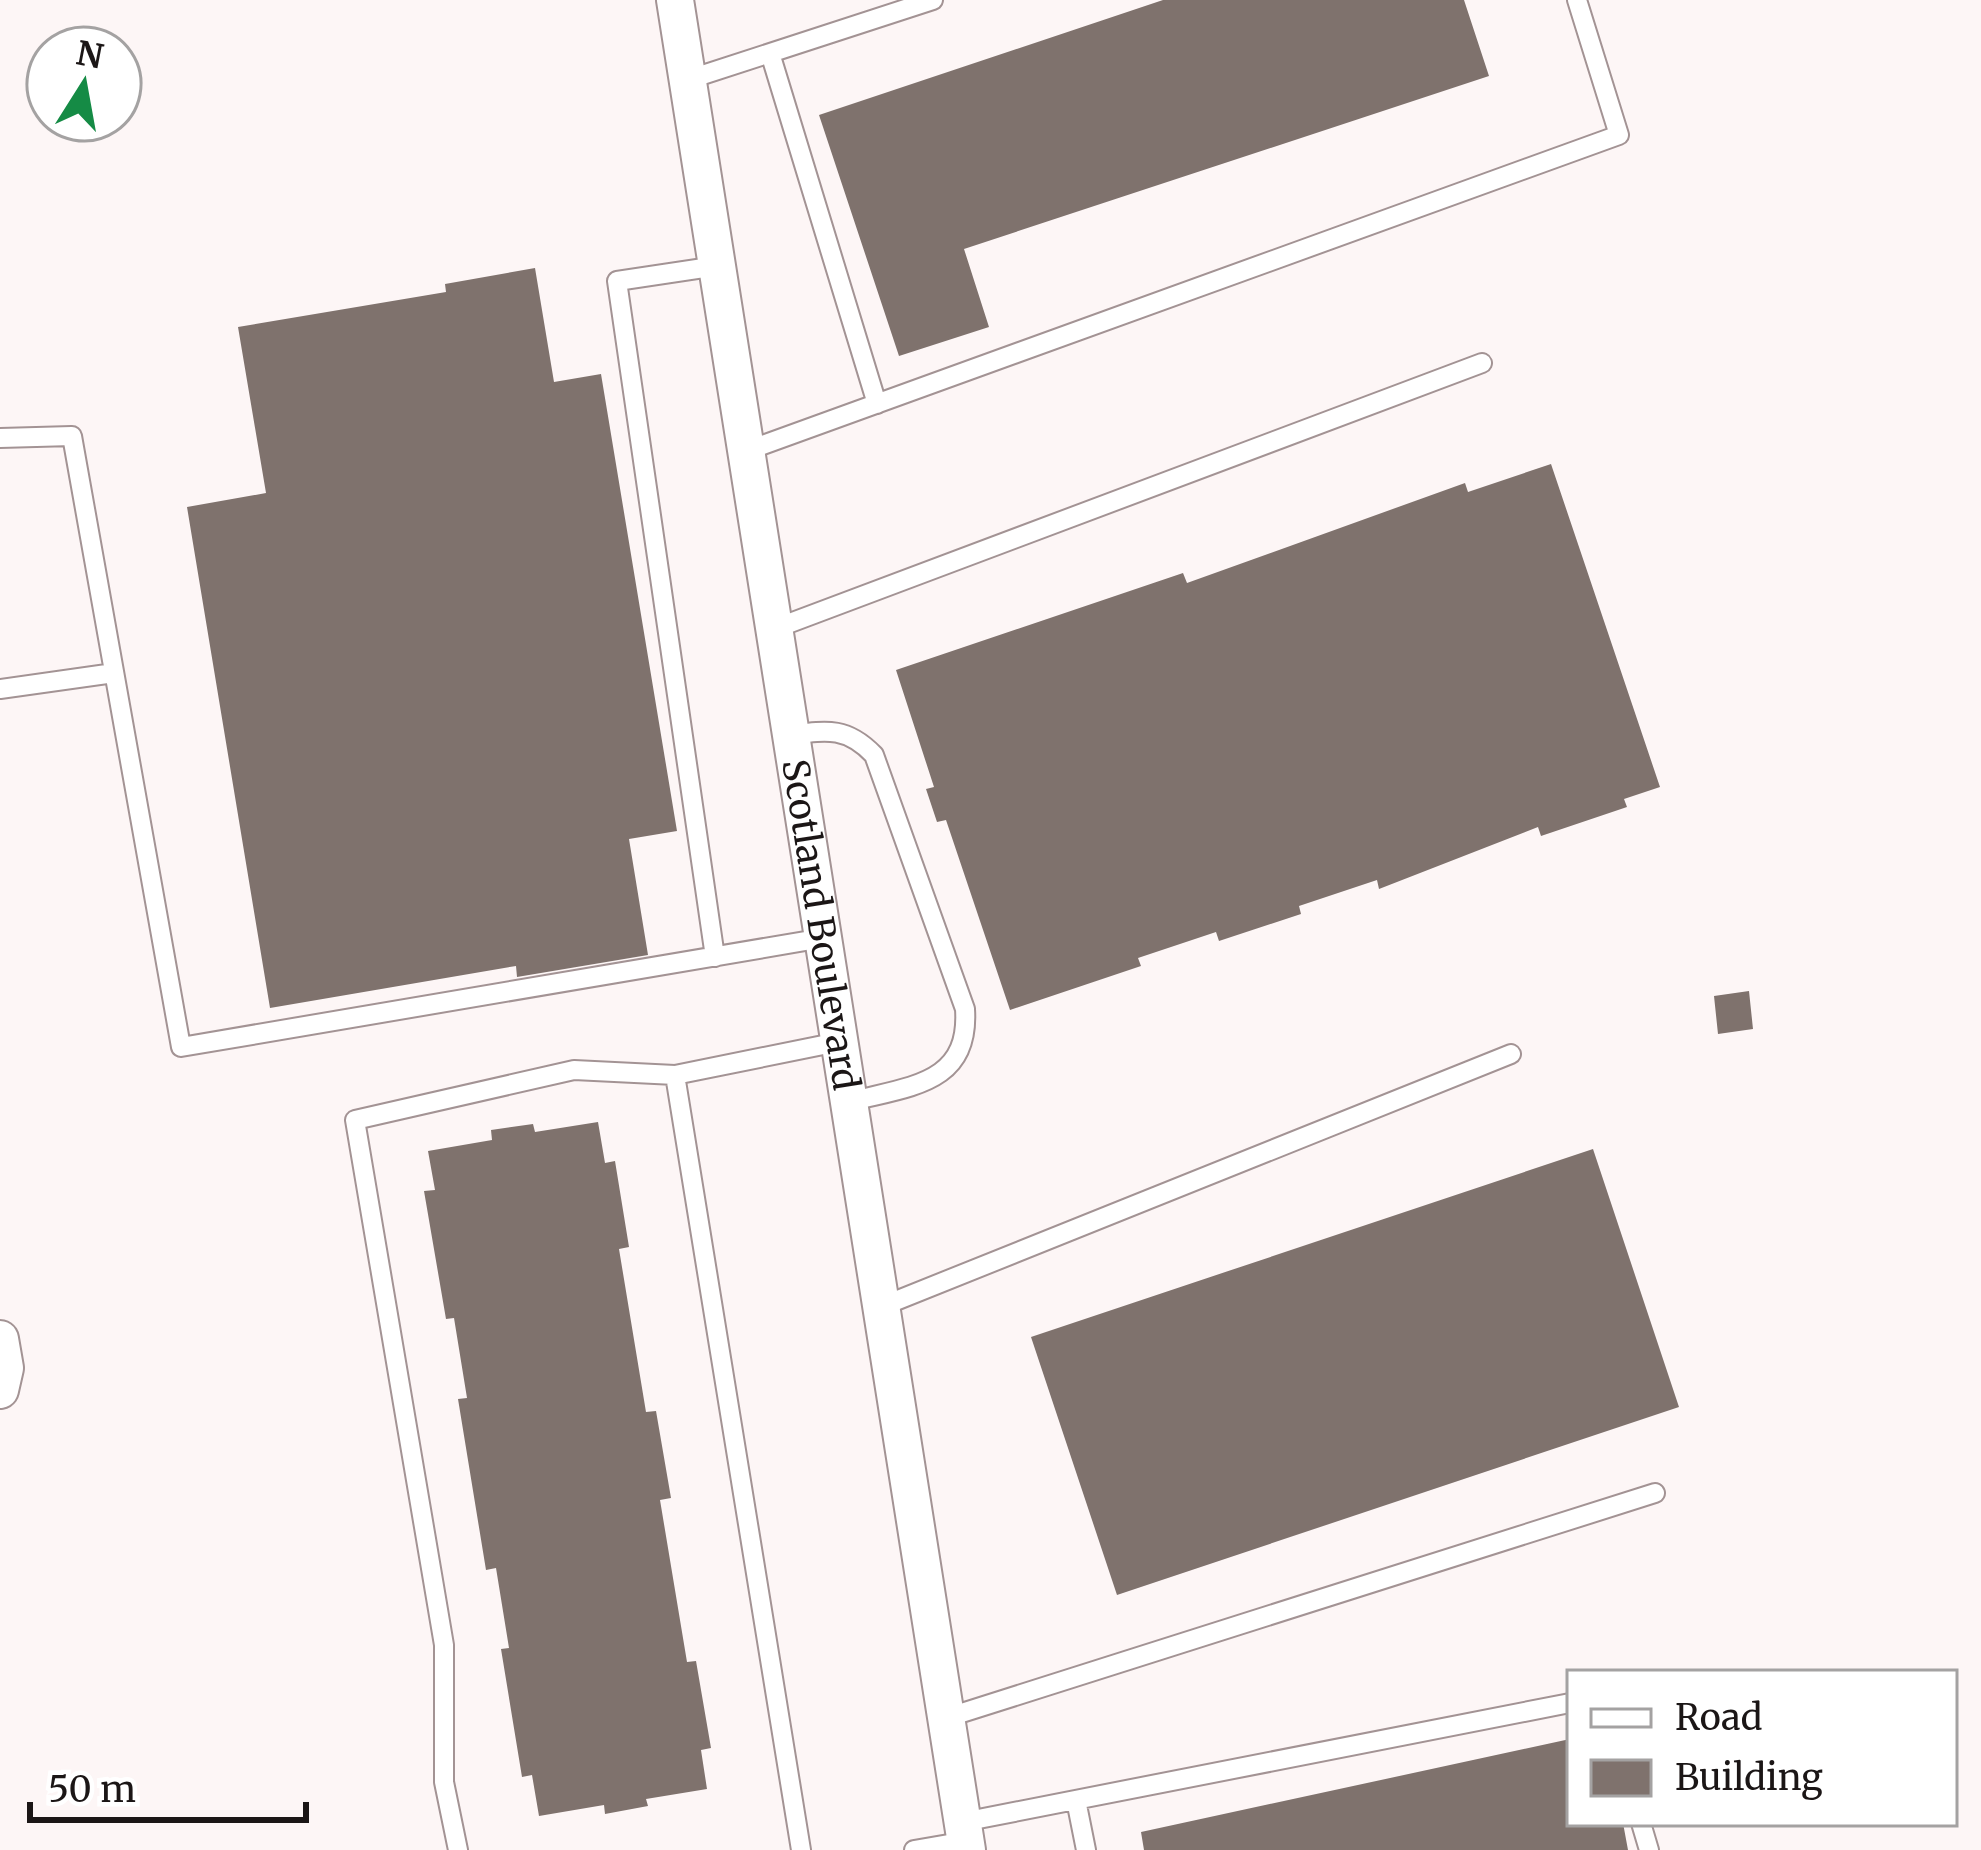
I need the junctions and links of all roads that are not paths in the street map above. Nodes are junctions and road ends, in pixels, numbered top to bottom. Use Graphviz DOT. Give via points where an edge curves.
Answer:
graph roads {
  1 [pos="675,0"];
  2 [pos="933,0"];
  3 [pos="1577,0"];
  4 [pos="770,52"];
  5 [pos="687,80"];
  6 [pos="717,266"];
  7 [pos="1482,363"];
  8 [pos="877,404"];
  9 [pos="0,438"];
  10 [pos="746,451"];
  11 [pos="774,629"];
  12 [pos="114,673"];
  13 [pos="0,689"];
  14 [pos="791,735"];
  15 [pos="823,938"];
  16 [pos="715,957"];
  17 [pos="838,1042"];
  18 [pos="1511,1054"];
  19 [pos="675,1075"];
  20 [pos="849,1102"];
  21 [pos="883,1306"];
  22 [pos="0,1339"];
  23 [pos="0,1390"];
  24 [pos="1655,1492"];
  25 [pos="1567,1704"];
  26 [pos="950,1717"];
  27 [pos="1076,1800"];
  28 [pos="965,1838"];
  29 [pos="458,1850"];
  30 [pos="800,1850"];
  31 [pos="914,1850"];
  32 [pos="1086,1850"];
  1 -- 5 [label="street, Scotland Boulevard"];
  2 -- 4 [label="lane"];
  3 -- 8 [label="lane" via="1618,135"];
  4 -- 5 [label="lane"];
  4 -- 8 [label="lane"];
  5 -- 6 [label="street, Scotland Boulevard"];
  6 -- 10 [label="street, Scotland Boulevard"];
  6 -- 16 [label="lane" via="617,281"];
  7 -- 11 [label="lane"];
  8 -- 10 [label="lane"];
  9 -- 12 [label="lane" via="71,436"];
  10 -- 11 [label="street, Scotland Boulevard"];
  11 -- 14 [label="street, Scotland Boulevard"];
  12 -- 13 [label="lane"];
  12 -- 16 [label="lane" via="181,1047"];
  14 -- 15 [label="street, Scotland Boulevard"];
  14 -- 20 [label="lane" via="835,729 874,755 965,1009 967,1040 950,1067"];
  15 -- 16 [label="lane"];
  15 -- 17 [label="street, Scotland Boulevard"];
  17 -- 19 [label="lane"];
  17 -- 20 [label="street, Scotland Boulevard"];
  18 -- 21 [label="lane"];
  19 -- 29 [label="lane" via="574,1070 355,1120 444,1645 445,1782"];
  19 -- 30 [label="lane"];
  20 -- 21 [label="street, Scotland Boulevard"];
  21 -- 26 [label="street, Scotland Boulevard"];
  22 -- 23 [label="street"];
  24 -- 26 [label="lane"];
  25 -- 27 [label="lane"];
  26 -- 28 [label="street, Scotland Boulevard"];
  27 -- 28 [label="lane"];
  27 -- 32 [label="lane"];
  28 -- 31 [label="lane"];
}
